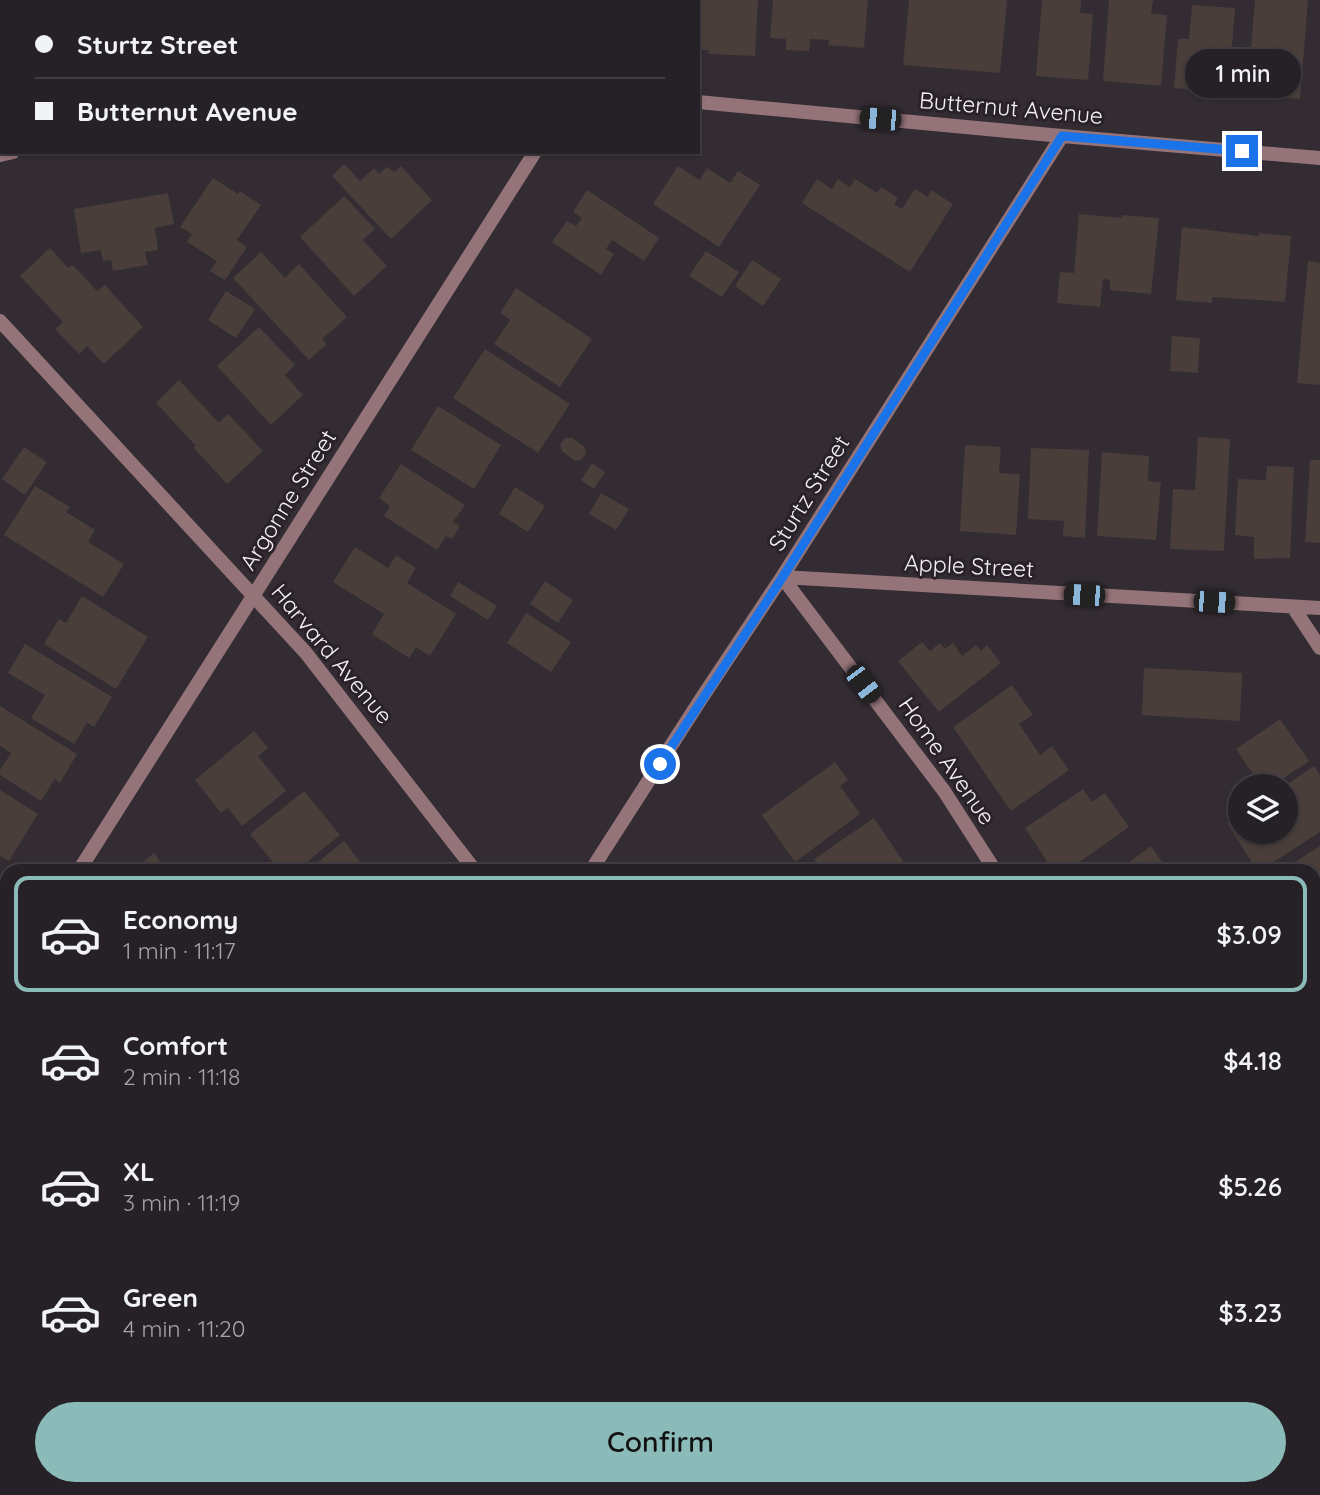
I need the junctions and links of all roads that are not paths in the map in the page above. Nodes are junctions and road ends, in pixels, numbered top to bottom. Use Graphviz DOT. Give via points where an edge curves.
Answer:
graph roads {
  1 [pos="700,102"];
  2 [pos="1062,136"];
  3 [pos="535,154"];
  4 [pos="1320,158"];
  5 [pos="0,321"];
  6 [pos="782,578"];
  7 [pos="254,595"];
  8 [pos="1293,607"];
  9 [pos="1320,608"];
  10 [pos="1320,648"];
  11 [pos="83,864"];
  12 [pos="470,864"];
  13 [pos="595,864"];
  14 [pos="991,864"];
  1 -- 2 [label="street, Butternut Avenue"];
  2 -- 4 [label="street, Butternut Avenue"];
  2 -- 6 [label="street, Sturtz Street"];
  3 -- 7 [label="street, Argonne Street"];
  5 -- 7 [label="street, Harvard Avenue"];
  6 -- 8 [label="street, Apple Street"];
  6 -- 13 [label="street, Sturtz Street"];
  6 -- 14 [label="street, Home Avenue" via="944,791"];
  7 -- 11 [label="street, Argonne Street"];
  7 -- 12 [label="street, Harvard Avenue" via="306,653"];
  8 -- 9 [label="street, Apple Street"];
  8 -- 10 [label="street"];
}
